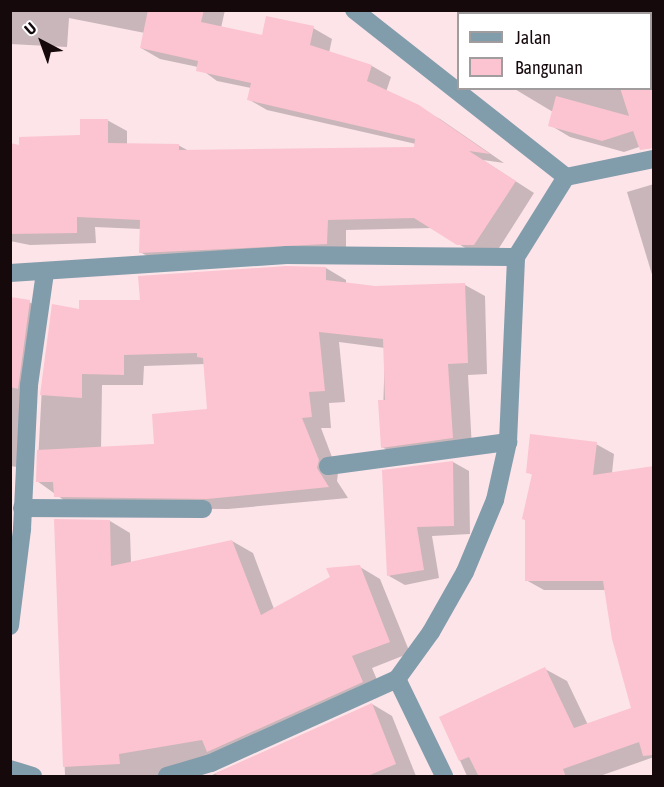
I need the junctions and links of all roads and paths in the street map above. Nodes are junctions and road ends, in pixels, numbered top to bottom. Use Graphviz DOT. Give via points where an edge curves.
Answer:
graph roads {
  1 [pos="354,10"];
  2 [pos="654,159"];
  3 [pos="566,177"];
  4 [pos="516,257"];
  5 [pos="10,273"];
  6 [pos="45,273"];
  7 [pos="508,442"];
  8 [pos="328,466"];
  9 [pos="22,508"];
  10 [pos="203,509"];
  11 [pos="10,626"];
  12 [pos="397,679"];
  13 [pos="10,770"];
  14 [pos="33,777"];
  15 [pos="167,777"];
  16 [pos="444,777"];
  1 -- 3 [label="street"];
  2 -- 3 [label="street"];
  3 -- 4 [label="street"];
  4 -- 6 [label="street" via="286,255"];
  4 -- 7 [label="street"];
  5 -- 6 [label="street"];
  6 -- 9 [label="street" via="29,385"];
  7 -- 8 [label="street"];
  7 -- 12 [label="street" via="495,501 465,572 432,632"];
  9 -- 10 [label="street"];
  9 -- 11 [label="street"];
  12 -- 15 [label="street" via="211,763"];
  12 -- 16 [label="street"];
  13 -- 14 [label="street"];
}
